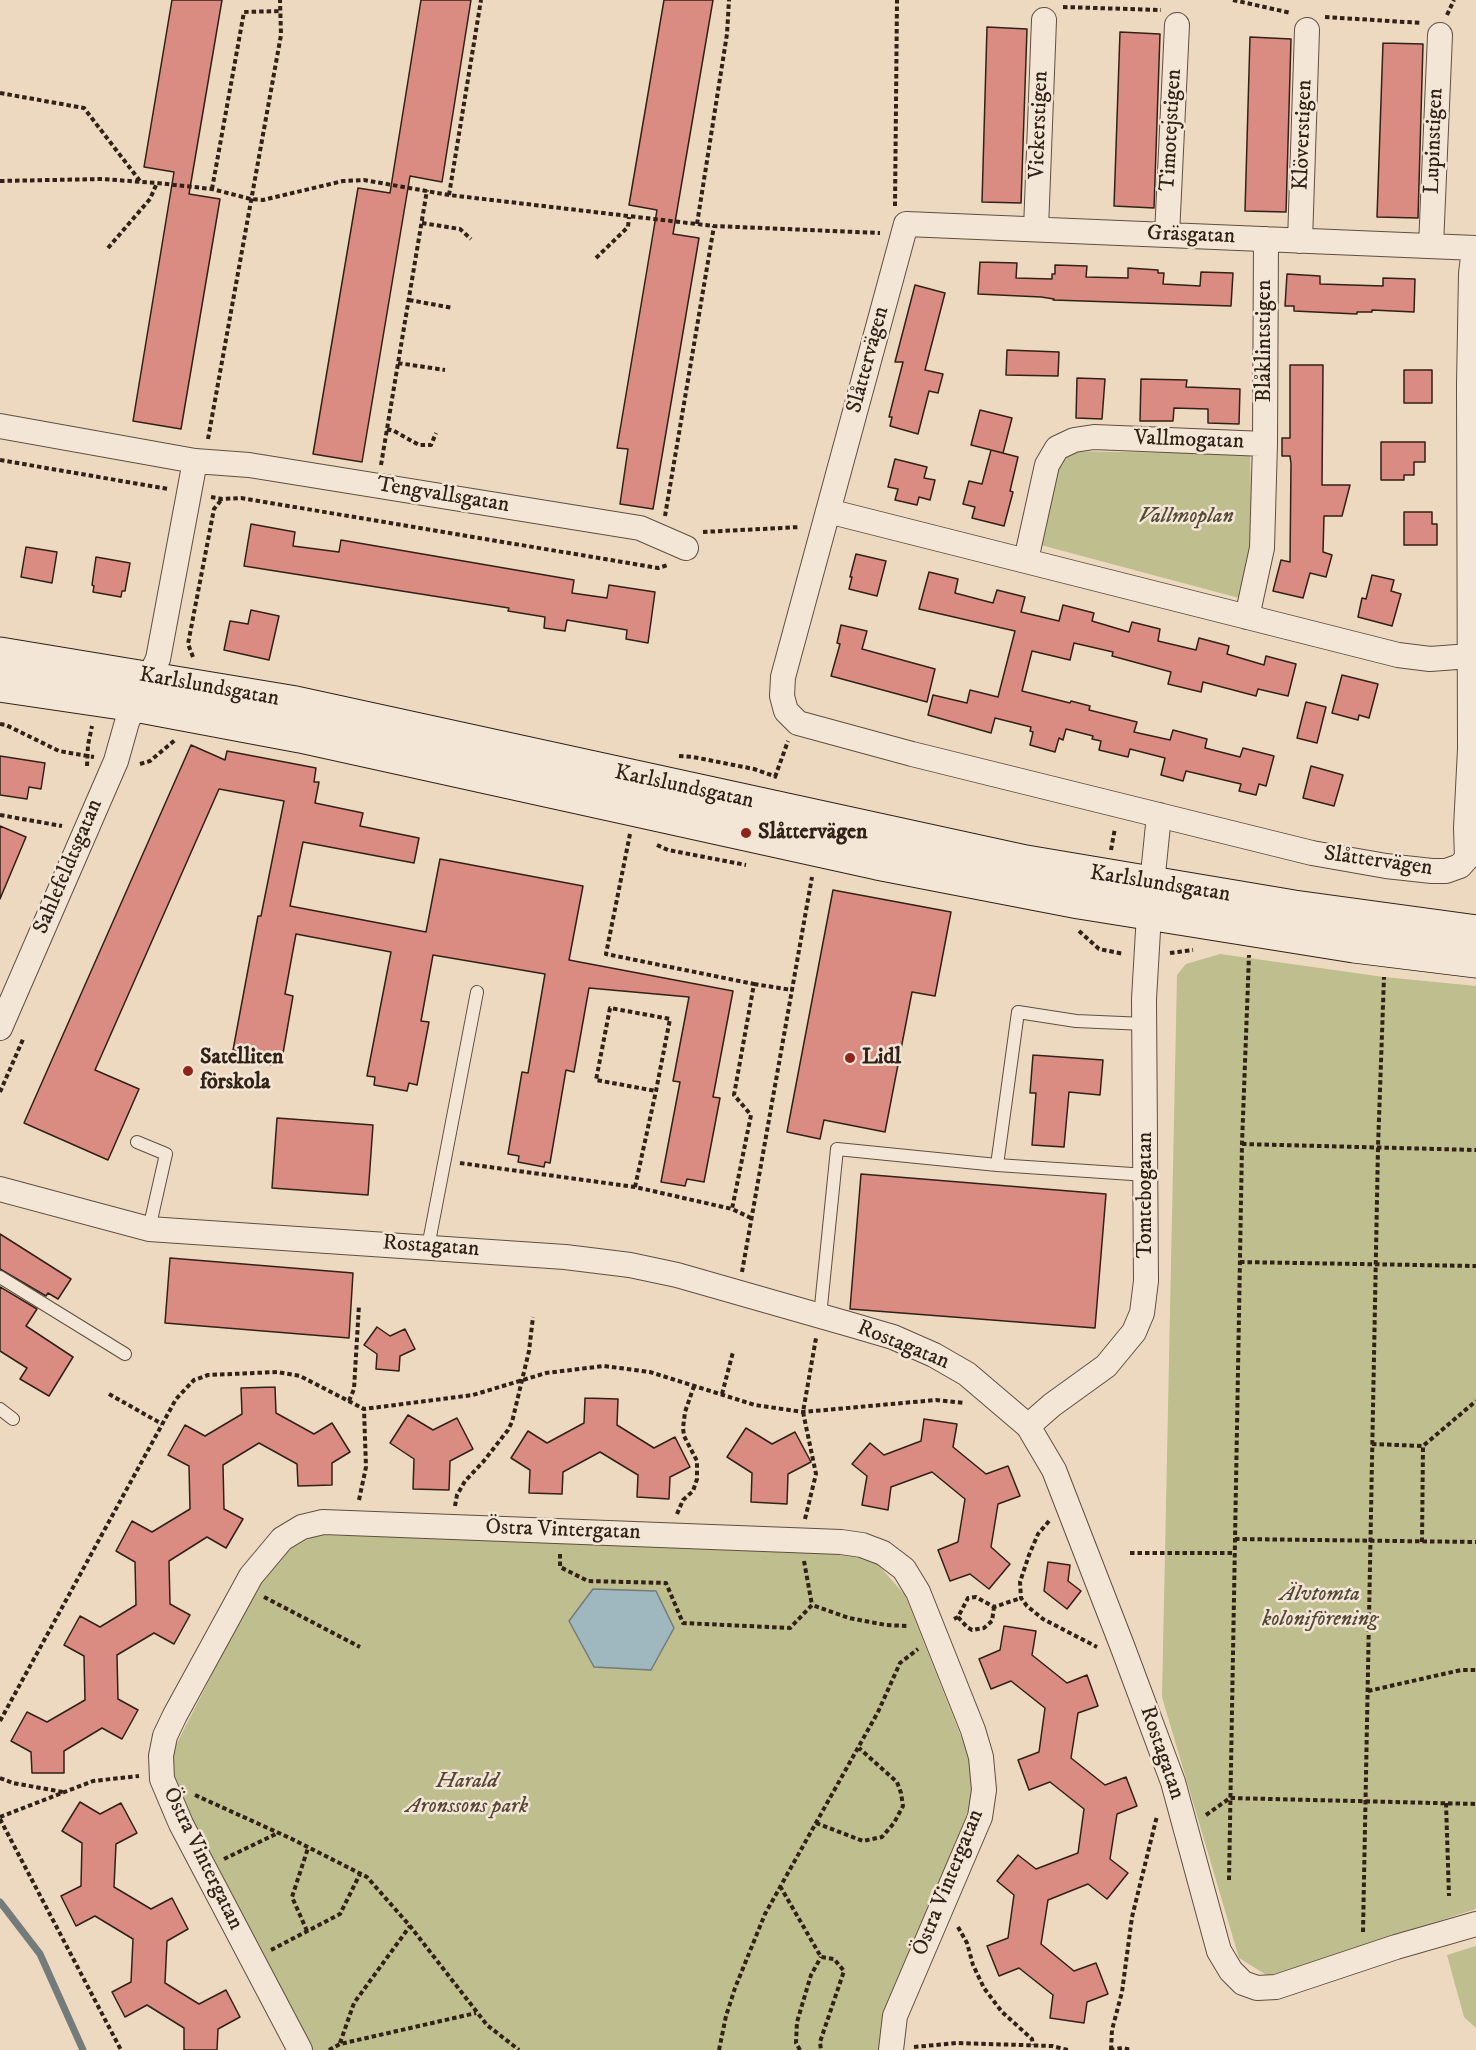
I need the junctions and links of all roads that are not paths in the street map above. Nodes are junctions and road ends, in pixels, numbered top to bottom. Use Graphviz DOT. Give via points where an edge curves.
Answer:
graph roads {
  1 [pos="1051,14"];
  2 [pos="1171,18"];
  3 [pos="1308,23"];
  4 [pos="1435,29"];
  5 [pos="906,224"];
  6 [pos="1036,229"];
  7 [pos="1167,235"];
  8 [pos="1266,239"];
  9 [pos="1300,241"];
  10 [pos="1431,246"];
  11 [pos="1475,248"];
  12 [pos="0,426"];
  13 [pos="1265,444"];
  14 [pos="201,454"];
  15 [pos="826,517"];
  16 [pos="686,549"];
  17 [pos="1026,560"];
  18 [pos="1247,618"];
  19 [pos="0,654"];
  20 [pos="1470,656"];
  21 [pos="0,685"];
  22 [pos="142,691"];
  23 [pos="1159,815"];
  24 [pos="1150,899"];
  25 [pos="1476,932"];
  26 [pos="1476,961"];
  27 [pos="477,992"];
  28 [pos="1145,1024"];
  29 [pos="0,1028"];
  30 [pos="137,1142"];
  31 [pos="997,1165"];
  32 [pos="1147,1175"];
  33 [pos="0,1189"];
  34 [pos="149,1229"];
  35 [pos="428,1247"];
  36 [pos="0,1277"];
  37 [pos="820,1316"];
  38 [pos="125,1354"];
  39 [pos="0,1409"];
  40 [pos="13,1419"];
  41 [pos="1028,1426"];
  42 [pos="1476,1924"];
  43 [pos="891,2049"];
  44 [pos="300,2050"];
  1 -- 6 [label="street, Vickerstigen"];
  2 -- 7 [label="street, Timotejstigen"];
  3 -- 9 [label="street, Klöverstigen"];
  4 -- 10 [label="street, Lupinstigen"];
  5 -- 6 [label="street, Gräsgatan"];
  5 -- 15 [label="street, Slåttervägen"];
  6 -- 7 [label="street, Gräsgatan"];
  7 -- 8 [label="street, Gräsgatan"];
  8 -- 9 [label="street, Gräsgatan"];
  8 -- 13 [label="street, Blåklintstigen"];
  9 -- 10 [label="street, Gräsgatan"];
  10 -- 11 [label="street, Gräsgatan"];
  11 -- 20 [label="street, Slåttervägen" via="1469,384"];
  12 -- 14 [label="street, Tengvallsgatan"];
  13 -- 17 [label="street, Vallmogatan" via="1094,437 1057,448 1047,465"];
  13 -- 18 [label="street, Vallmogatan" via="1262,549"];
  14 -- 16 [label="street, Tengvallsgatan" via="640,528"];
  14 -- 22 [label="street" via="189,493 158,660"];
  15 -- 17 [label="street"];
  15 -- 23 [label="street, Slåttervägen" via="783,677 786,711 798,723"];
  17 -- 18 [label="street"];
  18 -- 20 [label="street" via="1398,655 1430,660"];
  19 -- 22 [label="main road, Karlslundsgatan"];
  20 -- 23 [label="street, Slåttervägen" via="1467,858 1460,866 1432,872 1386,866 1312,853"];
  21 -- 22 [label="main road, Karlslundsgatan" via="98,700"];
  22 -- 24 [label="main road, Karlslundsgatan" via="236,723 877,863"];
  22 -- 24 [label="main road, Karlslundsgatan" via="198,685 296,703 1026,862"];
  22 -- 29 [label="street, Sahlefeldtsgatan" via="127,722 116,761"];
  23 -- 24 [label="street"];
  24 -- 25 [label="main road, Karlslundsgatan" via="1294,907"];
  24 -- 26 [label="main road, Karlslundsgatan" via="1354,946"];
  24 -- 28 [label="street, Tomtebogatan"];
  27 -- 35 [label="lane"];
  28 -- 31 [label="lane" via="1076,1021 1018,1012"];
  28 -- 32 [label="street, Tomtebogatan"];
  30 -- 34 [label="lane" via="166,1154"];
  31 -- 32 [label="lane"];
  31 -- 37 [label="lane" via="837,1149"];
  32 -- 41 [label="street, Tomtebogatan" via="1146,1281 1142,1313 1134,1332 1106,1366"];
  33 -- 34 [label="street, Rostagatan"];
  34 -- 35 [label="street, Rostagatan"];
  35 -- 37 [label="street, Rostagatan" via="630,1265"];
  36 -- 38 [label="lane"];
  37 -- 41 [label="street, Rostagatan" via="893,1337 934,1355 967,1374"];
  39 -- 40 [label="lane"];
  41 -- 42 [label="street, Rostagatan" via="1054,1470 1123,1648 1177,1798 1220,1951 1231,1971 1243,1983 1257,1988 1276,1987"];
  43 -- 44 [label="street, Östra Vintergatan" via="895,2016 980,1816 984,1790 978,1748 918,1592 904,1569 883,1553 862,1545 323,1522 302,1527 282,1539 251,1576 170,1726 161,1756 164,1780 181,1824"];
}
